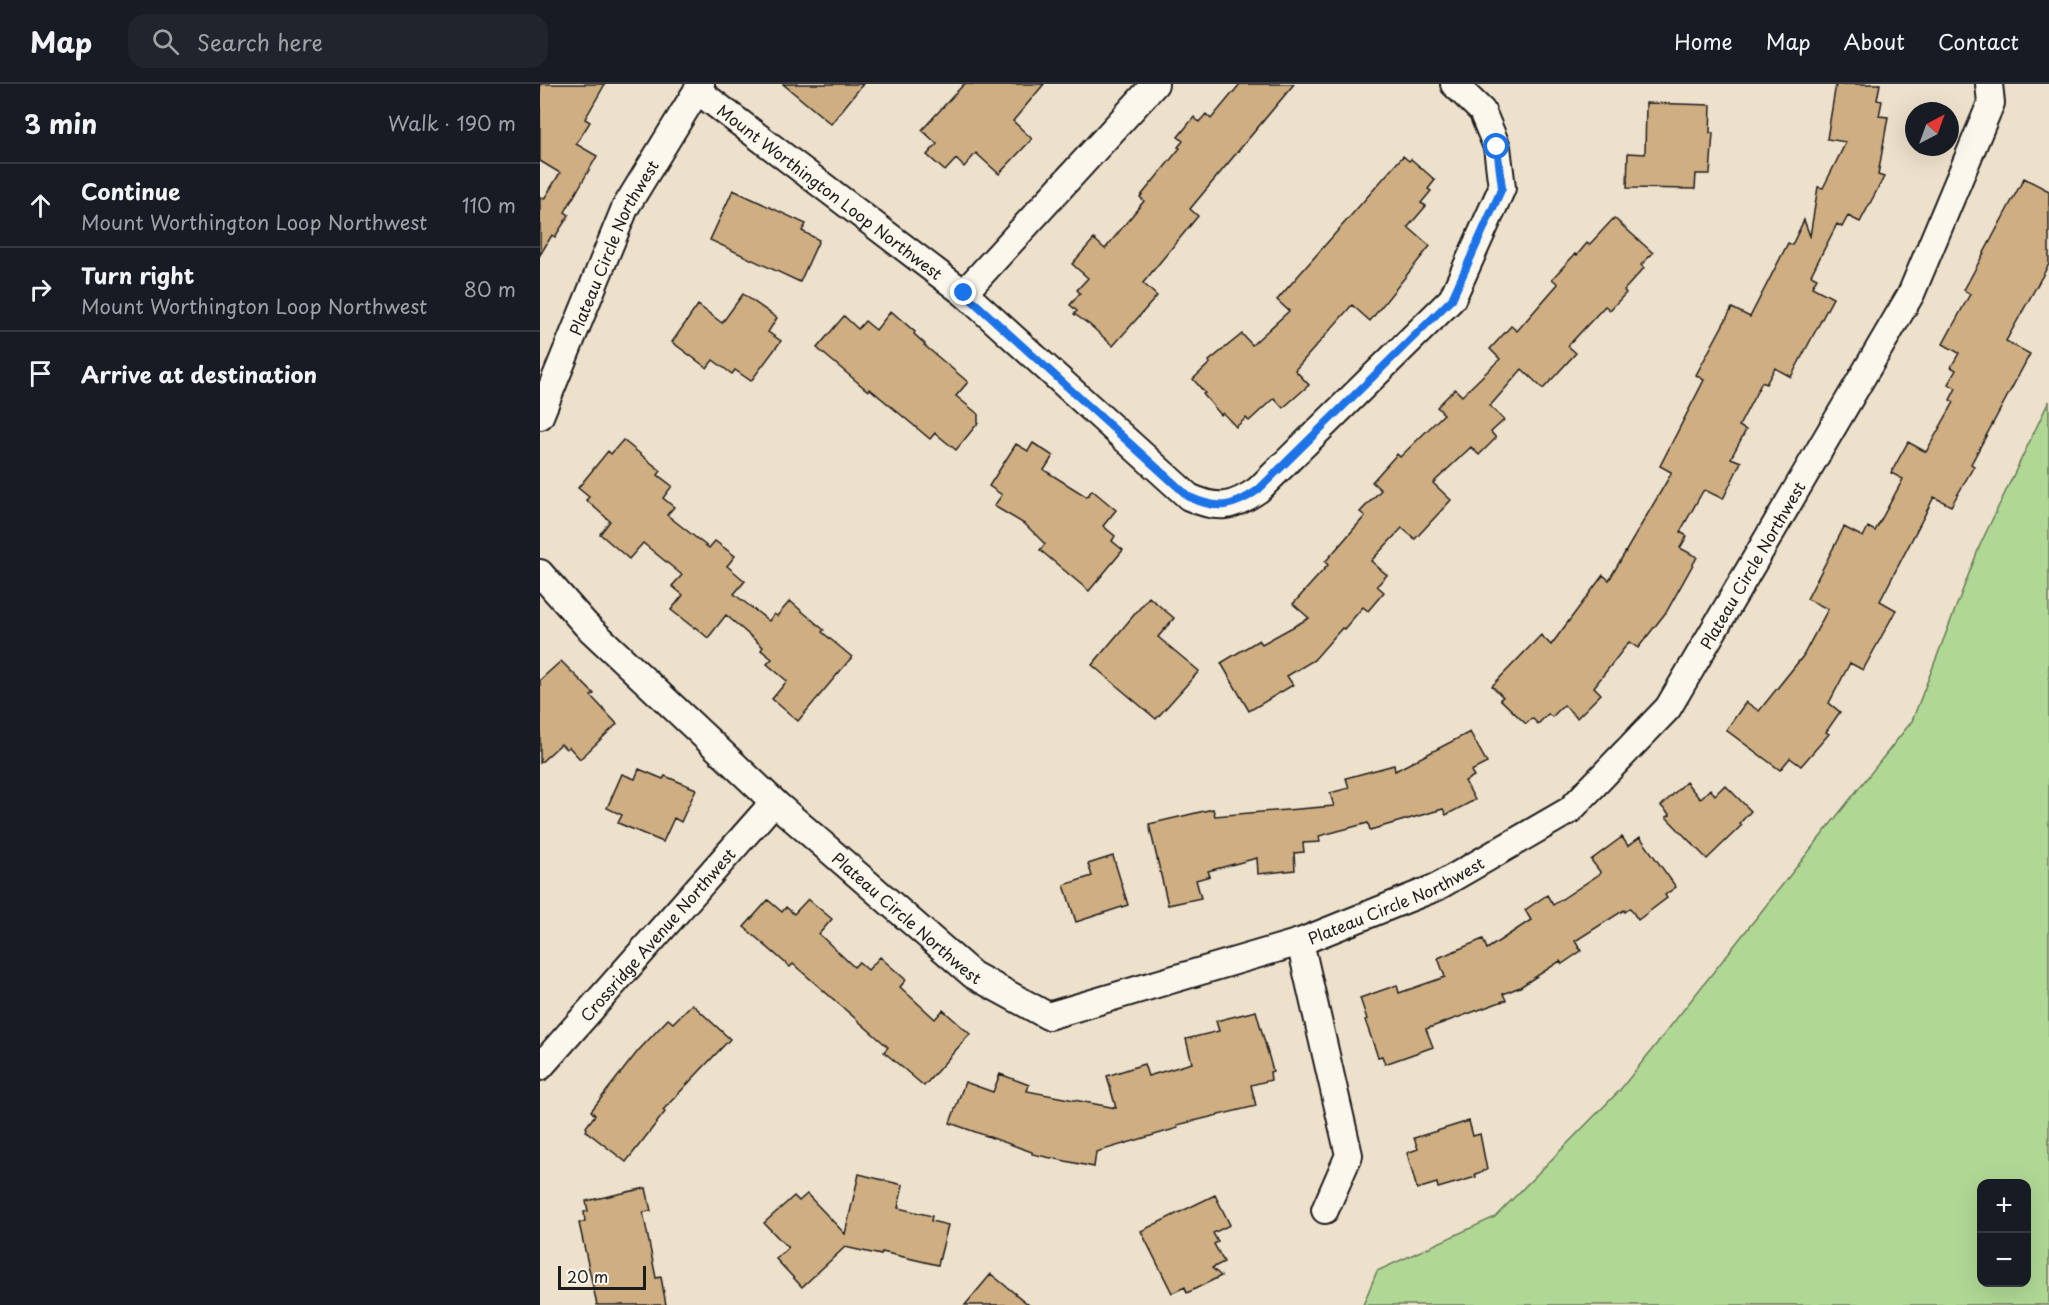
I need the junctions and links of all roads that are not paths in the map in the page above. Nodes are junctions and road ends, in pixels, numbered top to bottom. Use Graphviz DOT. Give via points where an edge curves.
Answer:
graph roads {
  1 [pos="1155,84"];
  2 [pos="1454,84"];
  3 [pos="1989,84"];
  4 [pos="700,88"];
  5 [pos="964,293"];
  6 [pos="540,416"];
  7 [pos="540,573"];
  8 [pos="774,802"];
  9 [pos="1300,942"];
  10 [pos="540,1067"];
  11 [pos="1325,1210"];
  1 -- 5 [label="street"];
  2 -- 5 [label="street, Mount Worthington Loop Northwest" via="1482,111 1497,147 1502,188 1452,299 1258,490 1233,505 1206,504 1189,497"];
  3 -- 9 [label="street, Plateau Circle Northwest" via="1991,103 1911,294 1668,708 1570,810 1437,887"];
  4 -- 5 [label="street, Mount Worthington Loop Northwest"];
  4 -- 6 [label="street, Plateau Circle Northwest" via="625,208"];
  7 -- 8 [label="street, Plateau Circle Northwest" via="586,625"];
  8 -- 9 [label="street, Plateau Circle Northwest" via="973,975 1048,1016"];
  8 -- 10 [label="street, Crossridge Avenue Northwest"];
  9 -- 11 [label="street" via="1349,1155"];
}
